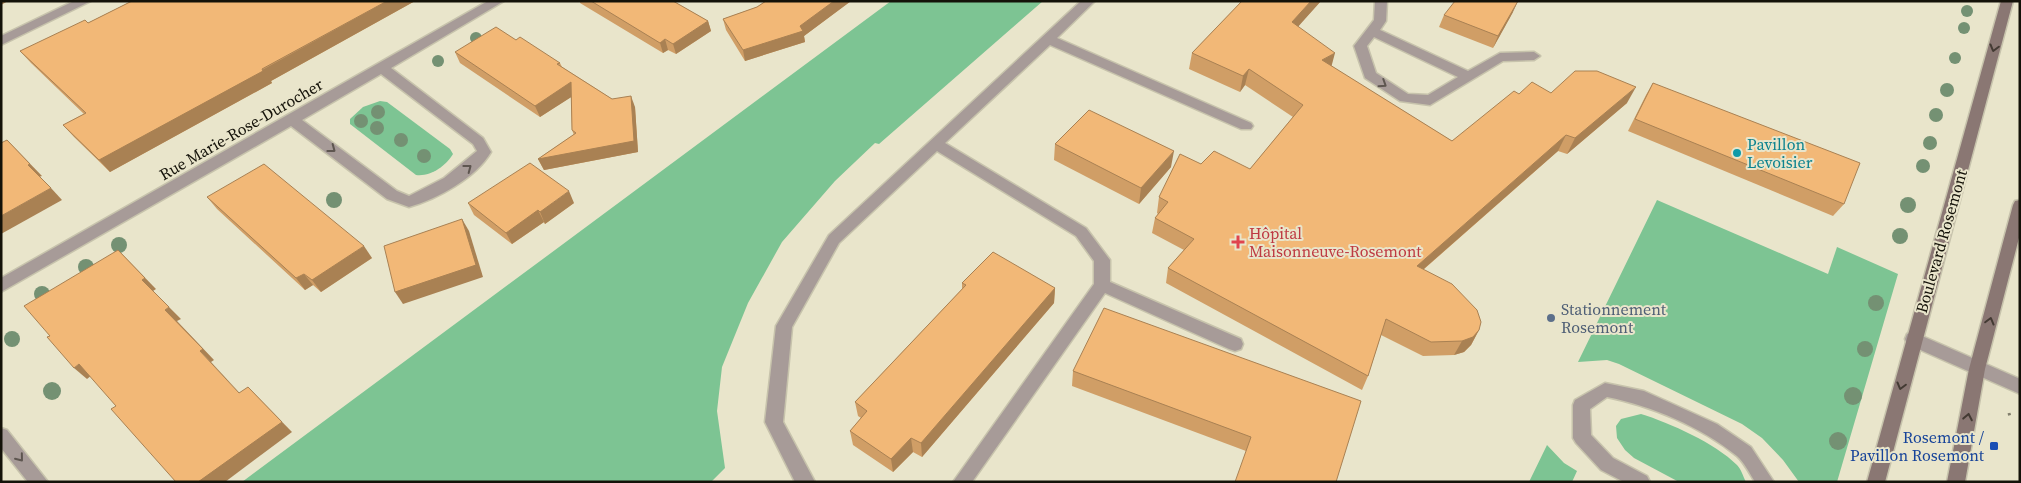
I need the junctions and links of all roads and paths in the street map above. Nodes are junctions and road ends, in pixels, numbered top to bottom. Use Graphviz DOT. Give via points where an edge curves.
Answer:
graph roads {
  1 [pos="86,1"];
  2 [pos="498,1"];
  3 [pos="1089,1"];
  4 [pos="1381,1"];
  5 [pos="2007,1"];
  6 [pos="1372,31"];
  7 [pos="1048,39"];
  8 [pos="1,41"];
  9 [pos="1534,56"];
  10 [pos="382,68"];
  11 [pos="1467,76"];
  12 [pos="293,120"];
  13 [pos="1246,126"];
  14 [pos="936,144"];
  15 [pos="2020,205"];
  16 [pos="1102,285"];
  17 [pos="1,286"];
  18 [pos="1913,339"];
  19 [pos="1235,344"];
  20 [pos="1977,369"];
  21 [pos="2020,387"];
  22 [pos="1,435"];
  23 [pos="40,482"];
  24 [pos="806,482"];
  25 [pos="962,482"];
  26 [pos="1641,482"];
  27 [pos="1764,482"];
  28 [pos="1876,482"];
  29 [pos="1956,482"];
  1 -- 8 [label="street"];
  2 -- 10 [label="street, Rue Marie-Rose-Durocher"];
  3 -- 7 [label="street"];
  4 -- 6 [label="street" via="1380,21"];
  5 -- 18 [label="main road, Boulevard Rosemont, one-way"];
  6 -- 11 [label="street"];
  6 -- 11 [label="street, one-way" via="1360,46 1370,75 1405,98 1430,100"];
  7 -- 13 [label="street"];
  7 -- 14 [label="street"];
  9 -- 11 [label="street" via="1500,57"];
  10 -- 12 [label="street, Rue Marie-Rose-Durocher"];
  12 -- 10 [label="street, one-way" via="392,195 409,202 433,193 473,165 484,152 478,141"];
  12 -- 17 [label="street, Rue Marie-Rose-Durocher"];
  14 -- 16 [label="street" via="1081,232 1102,260"];
  14 -- 24 [label="street" via="834,239 784,326 774,422"];
  20 -- 15 [label="main road, one-way"];
  16 -- 19 [label="street"];
  16 -- 25 [label="street"];
  18 -- 20 [label="street"];
  18 -- 28 [label="main road, Boulevard Rosemont, one-way"];
  20 -- 21 [label="street"];
  29 -- 20 [label="main road, one-way"];
  22 -- 23 [label="street, one-way"];
  26 -- 27 [label="street" via="1607,464 1582,438 1581,405 1605,390 1638,396 1711,429 1745,452"];
}
